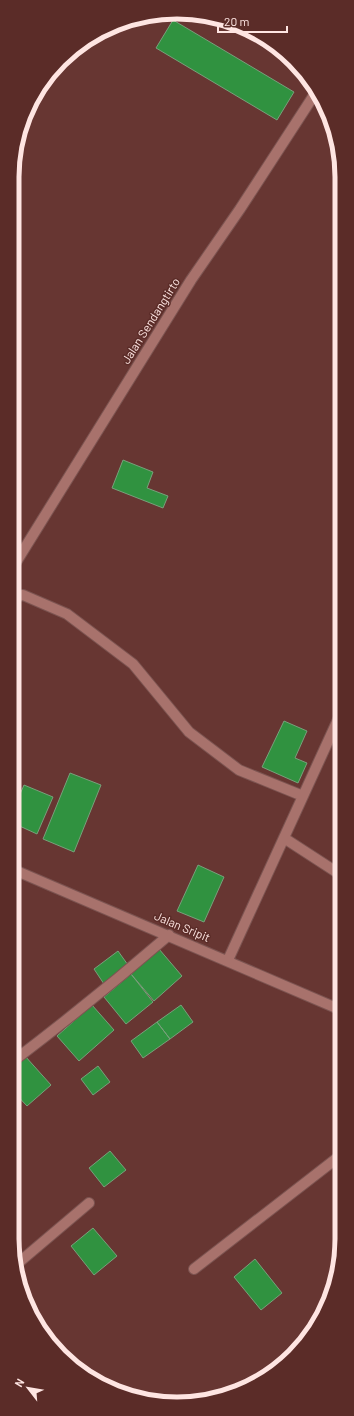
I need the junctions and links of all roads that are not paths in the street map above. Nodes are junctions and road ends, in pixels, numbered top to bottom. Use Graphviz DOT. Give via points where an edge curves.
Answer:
graph roads {
  1 [pos="313,97"];
  2 [pos="19,558"];
  3 [pos="19,596"];
  4 [pos="335,726"];
  5 [pos="303,796"];
  6 [pos="284,838"];
  7 [pos="335,871"];
  8 [pos="19,872"];
  9 [pos="169,935"];
  10 [pos="228,960"];
  11 [pos="335,1007"];
  12 [pos="19,1057"];
  13 [pos="335,1160"];
  14 [pos="89,1203"];
  15 [pos="20,1261"];
  16 [pos="194,1269"];
  1 -- 2 [label="street, Jalan Sendangtirto" via="191,280"];
  3 -- 5 [label="street" via="23,595 67,614 133,664 189,732 239,770"];
  4 -- 5 [label="street"];
  5 -- 6 [label="street"];
  6 -- 7 [label="street"];
  6 -- 10 [label="street"];
  8 -- 9 [label="street, Jalan Sripit"];
  9 -- 10 [label="street, Jalan Sripit"];
  9 -- 12 [label="street" via="86,1005"];
  10 -- 11 [label="street, Jalan Sripit"];
  13 -- 16 [label="street"];
  14 -- 15 [label="street"];
}
